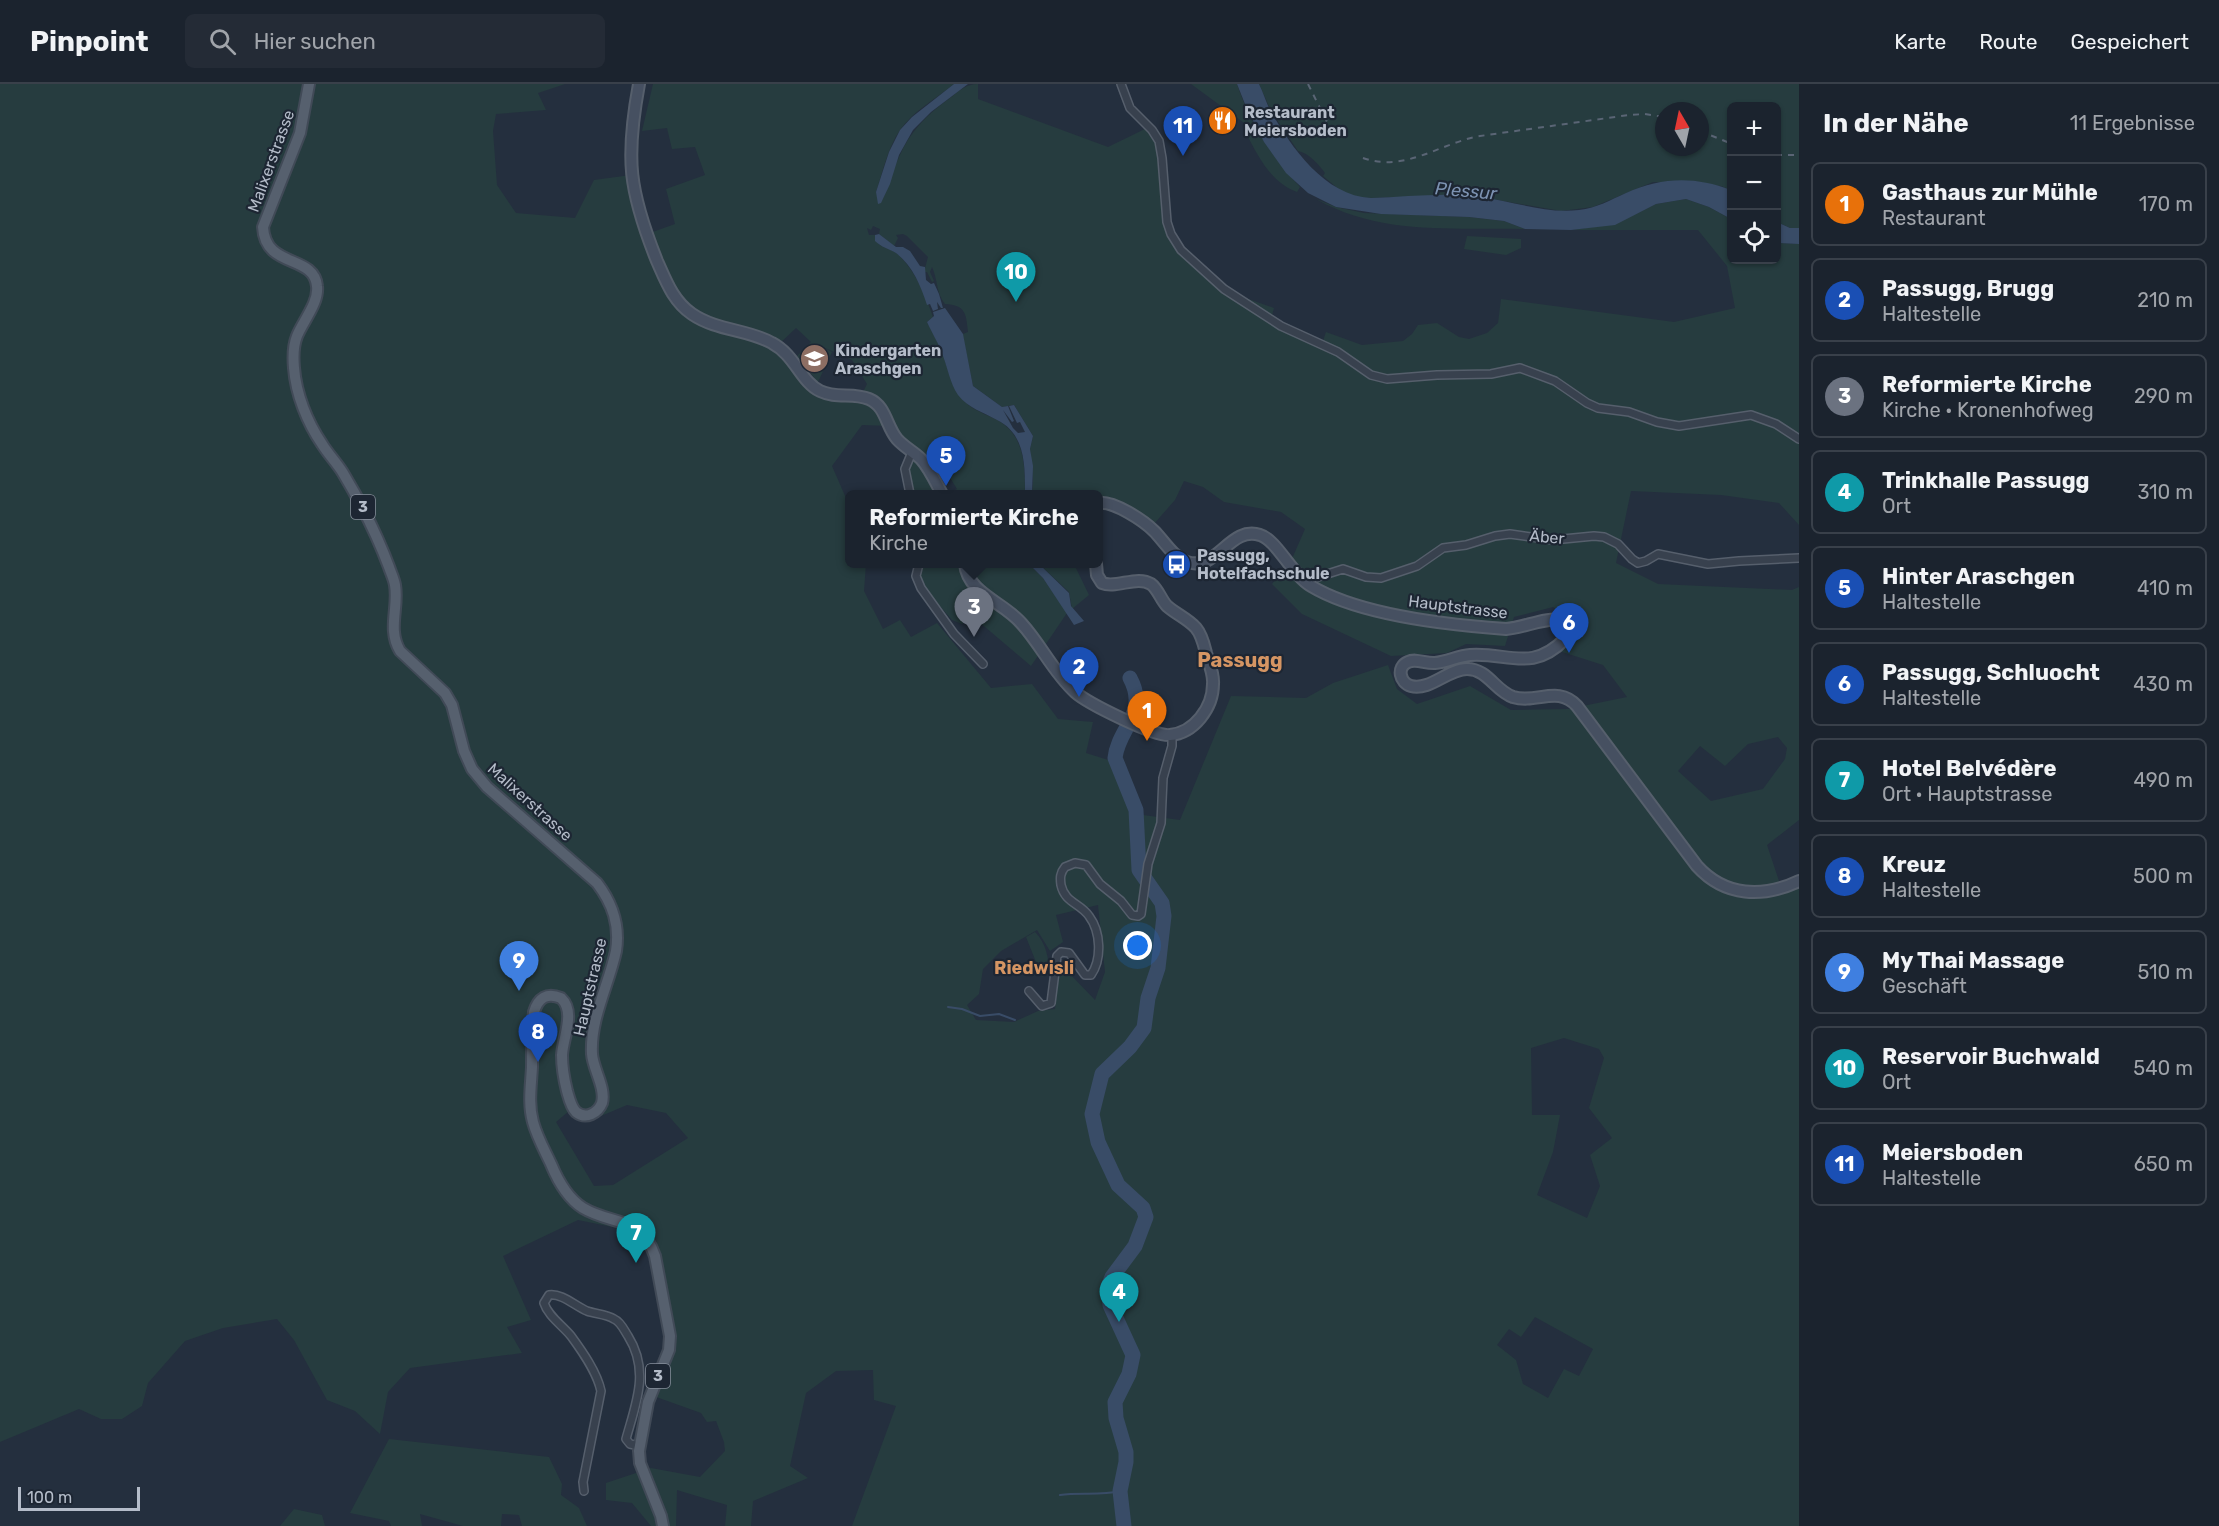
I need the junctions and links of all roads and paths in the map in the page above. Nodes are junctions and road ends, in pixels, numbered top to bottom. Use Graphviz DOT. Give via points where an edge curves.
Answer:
graph roads {
  1 [pos="309,84"];
  2 [pos="639,84"];
  3 [pos="1121,84"];
  4 [pos="1799,439"];
  5 [pos="912,452"];
  6 [pos="909,490"];
  7 [pos="939,490"];
  8 [pos="1103,503"];
  9 [pos="1799,558"];
  10 [pos="918,568"];
  11 [pos="966,568"];
  12 [pos="1097,568"];
  13 [pos="1296,574"];
  14 [pos="982,664"];
  15 [pos="1172,735"];
  16 [pos="1799,880"];
  17 [pos="607,898"];
  18 [pos="1029,991"];
  19 [pos="640,1446"];
  20 [pos="584,1491"];
  21 [pos="663,1526"];
  1 -- 17 [label="main road, Malixerstrasse / 3" via="300,133 263,227 270,249 306,268 317,286 296,337 294,352 294,369 308,420 362,505 389,567 395,584 393,629 397,645 445,693 472,769 487,787 585,872"];
  2 -- 5 [label="street" via="631,134 634,191 644,228 676,298 688,311 710,324 777,346 820,392 874,401 896,438"];
  3 -- 4 [label="street" via="1130,108 1154,133 1161,150 1167,222 1175,240 1208,276 1231,293 1281,326 1338,352 1376,377 1491,374 1522,368 1555,381 1598,408 1679,426 1751,415 1776,424"];
  5 -- 6 [label="street" via="905,470"];
  5 -- 7 [label="street" via="925,464"];
  8 -- 13 [label="street, Hauptstrasse" via="1143,522 1179,558 1192,563 1205,562 1241,536 1256,534 1268,540"];
  9 -- 13 [label="street, Äber" via="1708,564 1658,554 1638,562 1604,537 1553,540 1510,534 1443,548 1417,566 1384,578 1369,578 1343,569 1318,577"];
  10 -- 14 [label="street" via="921,588 954,634"];
  11 -- 15 [label="street" via="972,585 1018,619 1069,686 1117,715 1161,735"];
  12 -- 15 [label="street" via="1104,585 1150,584 1167,606 1201,635 1213,675 1212,696 1195,725"];
  13 -- 16 [label="street, Hauptstrasse" via="1317,589 1389,613 1506,628 1560,620 1567,628 1565,639 1533,658 1471,655 1436,663 1411,661 1402,666 1402,679 1418,687 1472,670 1515,697 1567,697 1578,706 1708,877 1726,888 1747,893 1773,890"];
  15 -- 18 [label="street" via="1163,778 1161,823 1146,871 1141,915 1132,915 1086,865 1075,863 1063,869 1064,895 1088,915 1097,934 1093,972 1084,975 1069,953 1061,952 1057,956 1051,1003 1042,1006"];
  17 -- 19 [label="main road, Hauptstrasse / 3" via="618,936 592,1041 601,1105 594,1113 585,1115 572,1105 562,1063 568,1009 564,1000 554,995 539,1000 534,1012 530,1105 533,1124 567,1193 587,1210 638,1229 655,1256 670,1336 669,1350 648,1402"];
  19 -- 20 [label="street" via="626,1439 640,1374 639,1357 632,1342 615,1319 549,1294 544,1303 547,1310 575,1342 601,1390"];
  19 -- 21 [label="main road, Hauptstrasse / 3" via="640,1464"];
}
